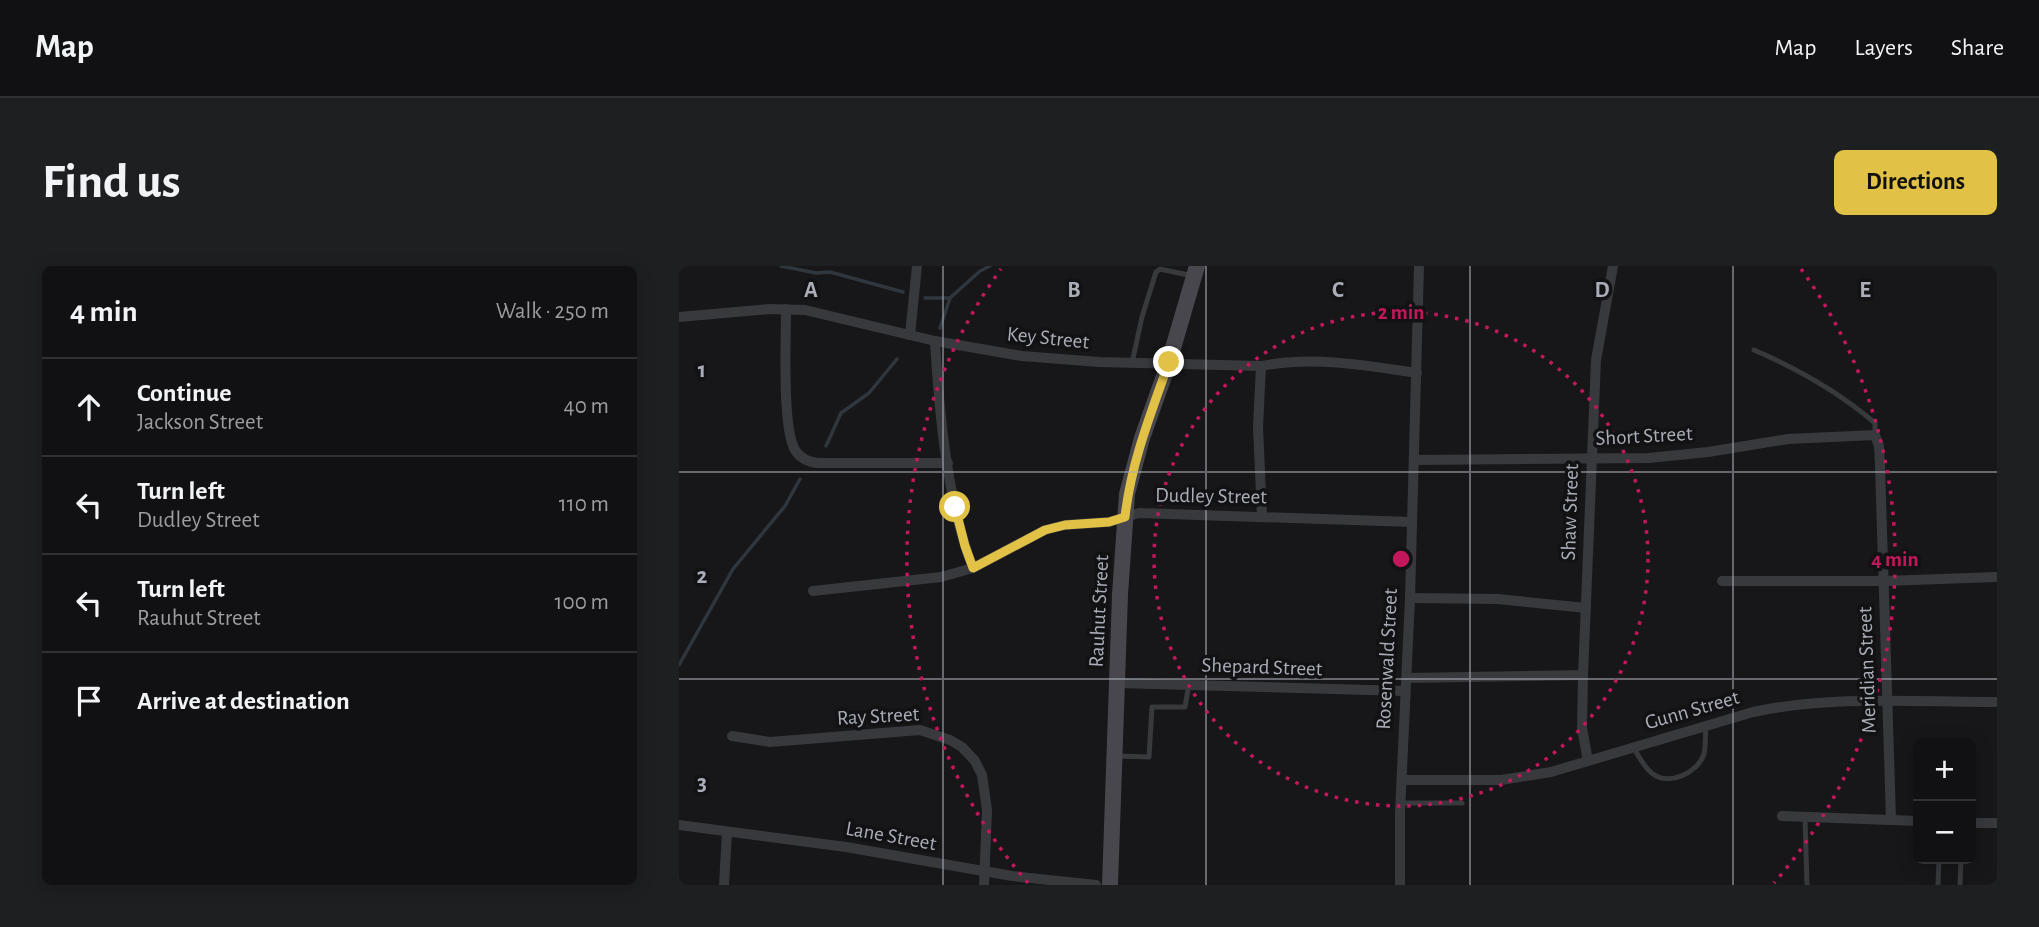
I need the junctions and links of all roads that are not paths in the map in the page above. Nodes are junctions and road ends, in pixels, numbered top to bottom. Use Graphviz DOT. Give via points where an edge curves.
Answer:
graph roads {
  1 [pos="916,266"];
  2 [pos="1419,266"];
  3 [pos="1612,266"];
  4 [pos="1195,271"];
  5 [pos="786,309"];
  6 [pos="679,317"];
  7 [pos="910,335"];
  8 [pos="935,341"];
  9 [pos="1754,350"];
  10 [pos="1169,362"];
  11 [pos="1132,363"];
  12 [pos="1261,366"];
  13 [pos="1417,373"];
  14 [pos="1875,435"];
  15 [pos="1591,459"];
  16 [pos="1415,460"];
  17 [pos="948,463"];
  18 [pos="1262,516"];
  19 [pos="1125,517"];
  20 [pos="1412,522"];
  21 [pos="973,568"];
  22 [pos="1997,577"];
  23 [pos="1721,581"];
  24 [pos="1884,581"];
  25 [pos="813,591"];
  26 [pos="1410,598"];
  27 [pos="1586,608"];
  28 [pos="1583,675"];
  29 [pos="1407,678"];
  30 [pos="1117,683"];
  31 [pos="1189,684"];
  32 [pos="1405,691"];
  33 [pos="1887,702"];
  34 [pos="1997,702"];
  35 [pos="1706,726"];
  36 [pos="732,736"];
  37 [pos="1633,747"];
  38 [pos="1116,756"];
  39 [pos="1588,761"];
  40 [pos="1402,780"];
  41 [pos="1401,803"];
  42 [pos="1462,803"];
  43 [pos="1782,816"];
  44 [pos="1805,817"];
  45 [pos="1891,820"];
  46 [pos="1913,821"];
  47 [pos="1976,823"];
  48 [pos="1997,823"];
  49 [pos="679,825"];
  50 [pos="727,832"];
  51 [pos="1939,864"];
  52 [pos="1961,864"];
  53 [pos="986,873"];
  54 [pos="724,885"];
  55 [pos="984,885"];
  56 [pos="1096,885"];
  57 [pos="1110,885"];
  58 [pos="1400,885"];
  59 [pos="1807,885"];
  60 [pos="1938,885"];
  61 [pos="1960,885"];
  1 -- 7 [label="street"];
  2 -- 13 [label="street, Rosenwald Street"];
  3 -- 15 [label="street, Shaw Street" via="1596,360"];
  4 -- 10 [label="main road, Rauhut Street"];
  4 -- 11 [label="lane" via="1156,272"];
  5 -- 6 [label="street, Key Street"];
  5 -- 7 [label="street, Key Street"];
  5 -- 17 [label="street" via="788,432 803,459 818,463"];
  7 -- 8 [label="street, Key Street"];
  8 -- 11 [label="street, Key Street" via="1022,356"];
  8 -- 17 [label="street"];
  9 -- 14 [label="lane" via="1860,410 1875,423"];
  10 -- 11 [label="street, Key Street"];
  10 -- 12 [label="street, Key Street"];
  10 -- 19 [label="main road, Rauhut Street" via="1137,456"];
  12 -- 13 [label="street, Key Street" via="1327,361"];
  12 -- 18 [label="street"];
  13 -- 16 [label="street, Rosenwald Street"];
  14 -- 15 [label="street, Short Street" via="1788,439 1675,456"];
  14 -- 24 [label="street, Meridian Street" via="1881,466"];
  15 -- 16 [label="street, Short Street"];
  15 -- 27 [label="street, Shaw Street"];
  16 -- 20 [label="street, Rosenwald Street"];
  17 -- 21 [label="street"];
  18 -- 19 [label="street, Dudley Street" via="1139,513"];
  18 -- 20 [label="street, Dudley Street"];
  19 -- 21 [label="street, Dudley Street" via="1045,530"];
  19 -- 30 [label="main road, Rauhut Street"];
  20 -- 26 [label="street, Rosenwald Street"];
  21 -- 25 [label="street, Dudley Street" via="924,580"];
  22 -- 24 [label="street"];
  23 -- 24 [label="street"];
  24 -- 33 [label="street, Meridian Street"];
  26 -- 27 [label="street" via="1498,599"];
  26 -- 29 [label="street, Rosenwald Street"];
  27 -- 28 [label="street, Shaw Street"];
  28 -- 29 [label="street"];
  28 -- 39 [label="street, Shaw Street"];
  29 -- 32 [label="street, Rosenwald Street"];
  30 -- 31 [label="street, Shepard Street"];
  30 -- 38 [label="main road, Rauhut Street"];
  31 -- 32 [label="street, Shepard Street"];
  31 -- 38 [label="lane" via="1185,707 1152,707 1149,757"];
  32 -- 40 [label="street, Rosenwald Street"];
  33 -- 34 [label="street, Gunn Street"];
  33 -- 35 [label="street, Gunn Street" via="1778,706"];
  33 -- 45 [label="street, Meridian Street"];
  35 -- 37 [label="street, Gunn Street"];
  35 -- 37 [label="lane" via="1702,759 1672,780 1649,771"];
  36 -- 53 [label="street, Ray Street" via="770,742 920,730 950,740 975,761 982,775 987,810"];
  37 -- 39 [label="street, Gunn Street"];
  38 -- 57 [label="main road, Rauhut Street"];
  39 -- 40 [label="street, Gunn Street" via="1509,779"];
  40 -- 41 [label="street, Rosenwald Street"];
  41 -- 42 [label="lane"];
  41 -- 58 [label="street, Rosenwald Street"];
  43 -- 44 [label="street"];
  44 -- 45 [label="street"];
  44 -- 59 [label="lane"];
  45 -- 46 [label="street"];
  47 -- 48 [label="street"];
  49 -- 50 [label="street, Lane Street"];
  50 -- 53 [label="street, Lane Street" via="846,847"];
  50 -- 54 [label="street"];
  51 -- 60 [label="lane"];
  52 -- 61 [label="lane"];
  53 -- 55 [label="street, Ray Street"];
  53 -- 56 [label="street, Lane Street"];
}
